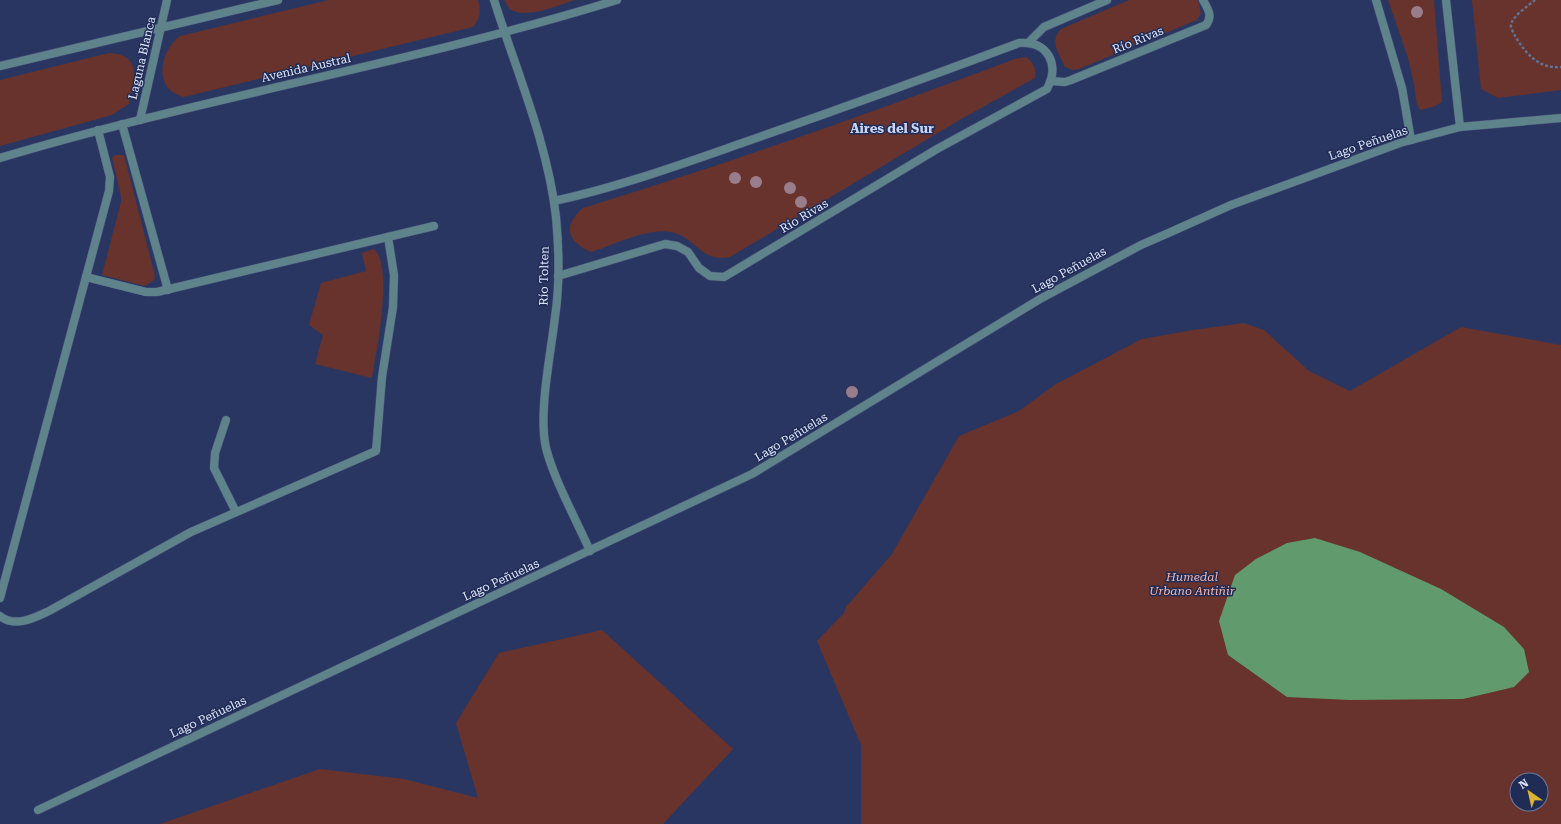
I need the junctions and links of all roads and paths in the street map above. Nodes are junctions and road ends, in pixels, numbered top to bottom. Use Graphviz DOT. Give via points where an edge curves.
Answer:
graph roads {
  1 [pos="167,0"];
  2 [pos="278,0"];
  3 [pos="494,0"];
  4 [pos="618,0"];
  5 [pos="1107,0"];
  6 [pos="1204,0"];
  7 [pos="1376,0"];
  8 [pos="1446,0"];
  9 [pos="1535,0"];
  10 [pos="160,29"];
  11 [pos="504,33"];
  12 [pos="1028,42"];
  13 [pos="0,66"];
  14 [pos="1561,67"];
  15 [pos="1051,81"];
  16 [pos="1561,118"];
  17 [pos="140,120"];
  18 [pos="122,124"];
  19 [pos="1460,127"];
  20 [pos="98,130"];
  21 [pos="1411,140"];
  22 [pos="0,158"];
  23 [pos="554,201"];
  24 [pos="434,226"];
  25 [pos="388,237"];
  26 [pos="558,276"];
  27 [pos="86,277"];
  28 [pos="168,290"];
  29 [pos="226,420"];
  30 [pos="236,512"];
  31 [pos="590,551"];
  32 [pos="0,598"];
  33 [pos="0,616"];
  34 [pos="38,810"];
  1 -- 10 [label="street, Laguna Blanca"];
  2 -- 10 [label="street"];
  3 -- 11 [label="street, Río Tolten"];
  4 -- 11 [label="street, Avenida Austral"];
  5 -- 12 [label="street" via="1044,27"];
  6 -- 15 [label="street, Río Rivas" via="1210,14 1206,26 1072,80"];
  7 -- 21 [label="street" via="1402,88"];
  8 -- 19 [label="street"];
  9 -- 14 [label="path" via="1511,23 1511,28 1532,59 1544,66"];
  10 -- 13 [label="street"];
  10 -- 17 [label="street, Laguna Blanca"];
  11 -- 17 [label="street, Avenida Austral"];
  11 -- 23 [label="street, Río Tolten" via="535,122"];
  12 -- 15 [label="street" via="1046,51 1052,66"];
  12 -- 23 [label="street" via="1019,43 902,87 671,167 610,187"];
  15 -- 26 [label="street, Río Rivas" via="1047,89 937,149 724,277 710,276 699,268 688,252 677,246 665,244"];
  16 -- 19 [label="street, Lago Peñuelas"];
  17 -- 18 [label="street, Avenida Austral"];
  18 -- 20 [label="street, Avenida Austral"];
  18 -- 28 [label="street"];
  19 -- 21 [label="street, Lago Peñuelas"];
  20 -- 22 [label="street, Avenida Austral"];
  20 -- 27 [label="street" via="110,177 109,191"];
  21 -- 31 [label="street, Lago Peñuelas" via="1231,205 1142,245 1040,299 752,474"];
  23 -- 26 [label="street, Río Tolten"];
  24 -- 25 [label="street"];
  25 -- 28 [label="street"];
  25 -- 30 [label="street" via="394,275 393,307 382,377 376,451"];
  26 -- 31 [label="street, Río Tolten" via="544,411 544,434 552,466"];
  27 -- 28 [label="street" via="146,292"];
  27 -- 32 [label="street"];
  29 -- 30 [label="street" via="214,468"];
  30 -- 33 [label="street" via="191,532 44,613 17,622 7,622"];
  31 -- 34 [label="street, Lago Peñuelas"];
}
